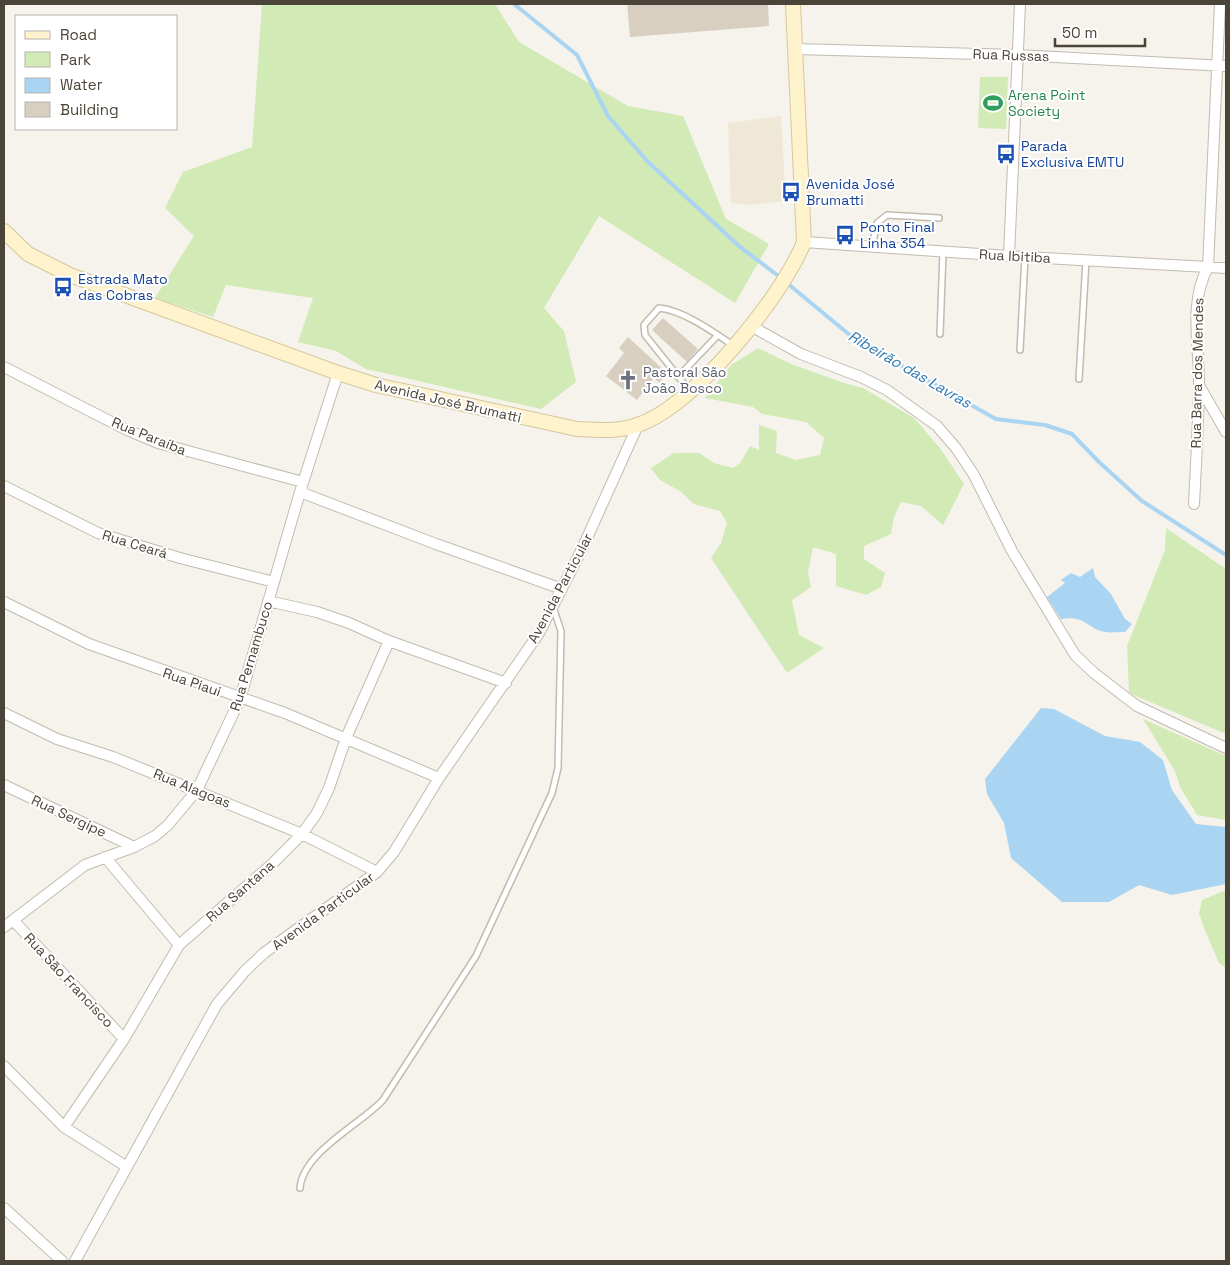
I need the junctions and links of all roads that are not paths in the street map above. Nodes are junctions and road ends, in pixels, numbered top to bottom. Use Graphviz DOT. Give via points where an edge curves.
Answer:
graph roads {
  1 [pos="793,4"];
  2 [pos="1020,4"];
  3 [pos="1220,4"];
  4 [pos="795,49"];
  5 [pos="1018,55"];
  6 [pos="1222,66"];
  7 [pos="939,218"];
  8 [pos="4,232"];
  9 [pos="804,242"];
  10 [pos="872,246"];
  11 [pos="943,252"];
  12 [pos="1008,256"];
  13 [pos="1025,257"];
  14 [pos="1086,260"];
  15 [pos="1208,267"];
  16 [pos="1226,268"];
  17 [pos="752,326"];
  18 [pos="940,334"];
  19 [pos="718,335"];
  20 [pos="735,347"];
  21 [pos="1020,350"];
  22 [pos="4,367"];
  23 [pos="338,373"];
  24 [pos="678,378"];
  25 [pos="1079,379"];
  26 [pos="1200,386"];
  27 [pos="690,392"];
  28 [pos="638,425"];
  29 [pos="1226,432"];
  30 [pos="4,486"];
  31 [pos="302,487"];
  32 [pos="1194,504"];
  33 [pos="274,582"];
  34 [pos="562,589"];
  35 [pos="268,601"];
  36 [pos="4,602"];
  37 [pos="553,607"];
  38 [pos="389,641"];
  39 [pos="506,683"];
  40 [pos="240,699"];
  41 [pos="4,713"];
  42 [pos="346,738"];
  43 [pos="1226,748"];
  44 [pos="439,778"];
  45 [pos="6,789"];
  46 [pos="197,790"];
  47 [pos="302,834"];
  48 [pos="134,847"];
  49 [pos="105,857"];
  50 [pos="377,872"];
  51 [pos="13,920"];
  52 [pos="4,927"];
  53 [pos="179,945"];
  54 [pos="124,1039"];
  55 [pos="4,1066"];
  56 [pos="64,1127"];
  57 [pos="127,1167"];
  58 [pos="300,1188"];
  59 [pos="4,1208"];
  60 [pos="62,1261"];
  61 [pos="74,1261"];
  1 -- 4 [label="main road, Avenida José Brumatti"];
  2 -- 5 [label="street"];
  3 -- 6 [label="street, Rua Barra dos Mendes"];
  4 -- 5 [label="street, Rua Russas"];
  4 -- 9 [label="main road, Avenida José Brumatti"];
  5 -- 6 [label="street, Rua Russas"];
  5 -- 12 [label="street"];
  6 -- 15 [label="street, Rua Barra dos Mendes"];
  7 -- 10 [label="lane" via="887,215 877,223"];
  8 -- 23 [label="main road" via="28,254 70,275"];
  9 -- 10 [label="street, Rua Ibitiba"];
  9 -- 17 [label="main road, Avenida José Brumatti"];
  10 -- 11 [label="street, Rua Ibitiba"];
  11 -- 12 [label="street, Rua Ibitiba"];
  11 -- 18 [label="lane"];
  12 -- 13 [label="street, Rua Ibitiba"];
  13 -- 14 [label="street, Rua Ibitiba"];
  13 -- 21 [label="lane"];
  14 -- 15 [label="street, Rua Ibitiba"];
  14 -- 25 [label="lane"];
  15 -- 16 [label="street, Rua Ibitiba"];
  15 -- 26 [label="street, Rua Barra dos Mendes" via="1200,281 1197,296"];
  17 -- 20 [label="main road, Avenida José Brumatti"];
  17 -- 43 [label="street" via="801,354 887,390 936,426 974,474 1012,551 1075,654 1137,706"];
  19 -- 20 [label="lane"];
  19 -- 24 [label="lane"];
  19 -- 24 [label="lane" via="670,309 659,308 644,325 645,335"];
  20 -- 27 [label="main road, Avenida José Brumatti"];
  22 -- 31 [label="street, Rua Paraíba" via="158,443"];
  23 -- 28 [label="main road, Avenida José Brumatti" via="376,385 577,429 607,431"];
  23 -- 31 [label="street, Rua Pernambuco"];
  24 -- 27 [label="lane"];
  26 -- 29 [label="street"];
  26 -- 32 [label="street, Rua Barra dos Mendes"];
  27 -- 28 [label="main road, Avenida José Brumatti"];
  28 -- 34 [label="street, Avenida Particular"];
  30 -- 33 [label="street, Rua Ceará" via="98,532 180,558"];
  31 -- 33 [label="street, Rua Pernambuco"];
  31 -- 34 [label="street, Rua Paraíba"];
  33 -- 35 [label="street, Rua Pernambuco"];
  34 -- 37 [label="street, Avenida Particular"];
  35 -- 38 [label="street" via="317,612"];
  35 -- 40 [label="street, Rua Pernambuco"];
  36 -- 40 [label="street, Rua Piaui" via="89,644"];
  37 -- 39 [label="street, Avenida Particular"];
  37 -- 58 [label="lane" via="561,631 558,768 552,793 476,956 383,1100 331,1141 310,1164 300,1180"];
  38 -- 39 [label="street"];
  38 -- 42 [label="street, Rua Santana"];
  39 -- 44 [label="street, Avenida Particular"];
  40 -- 42 [label="street, Rua Piaui"];
  40 -- 46 [label="street, Rua Pernambuco"];
  41 -- 46 [label="street, Rua Alagoas" via="57,739"];
  42 -- 44 [label="street, Rua Piaui"];
  42 -- 47 [label="street, Rua Santana" via="329,788"];
  44 -- 50 [label="street, Avenida Particular" via="394,852"];
  45 -- 48 [label="street, Rua Sergipe"];
  46 -- 47 [label="street, Rua Alagoas"];
  46 -- 48 [label="street, Rua Pernambuco" via="168,825"];
  47 -- 50 [label="street, Rua Alagoas"];
  47 -- 53 [label="street, Rua Santana"];
  48 -- 49 [label="street, Rua Pernambuco"];
  49 -- 51 [label="street, Rua Pernambuco" via="85,865"];
  49 -- 53 [label="street, Rua Sergipe"];
  50 -- 57 [label="street, Avenida Particular" via="284,938 244,971 217,1004"];
  51 -- 52 [label="street, Rua Pernambuco"];
  51 -- 54 [label="street, Rua São Francisco"];
  53 -- 54 [label="street, Rua Santana"];
  54 -- 56 [label="street, Rua Santana"];
  55 -- 56 [label="street"];
  56 -- 57 [label="street"];
  57 -- 61 [label="street, Avenida Particular"];
  59 -- 60 [label="street"];
}
